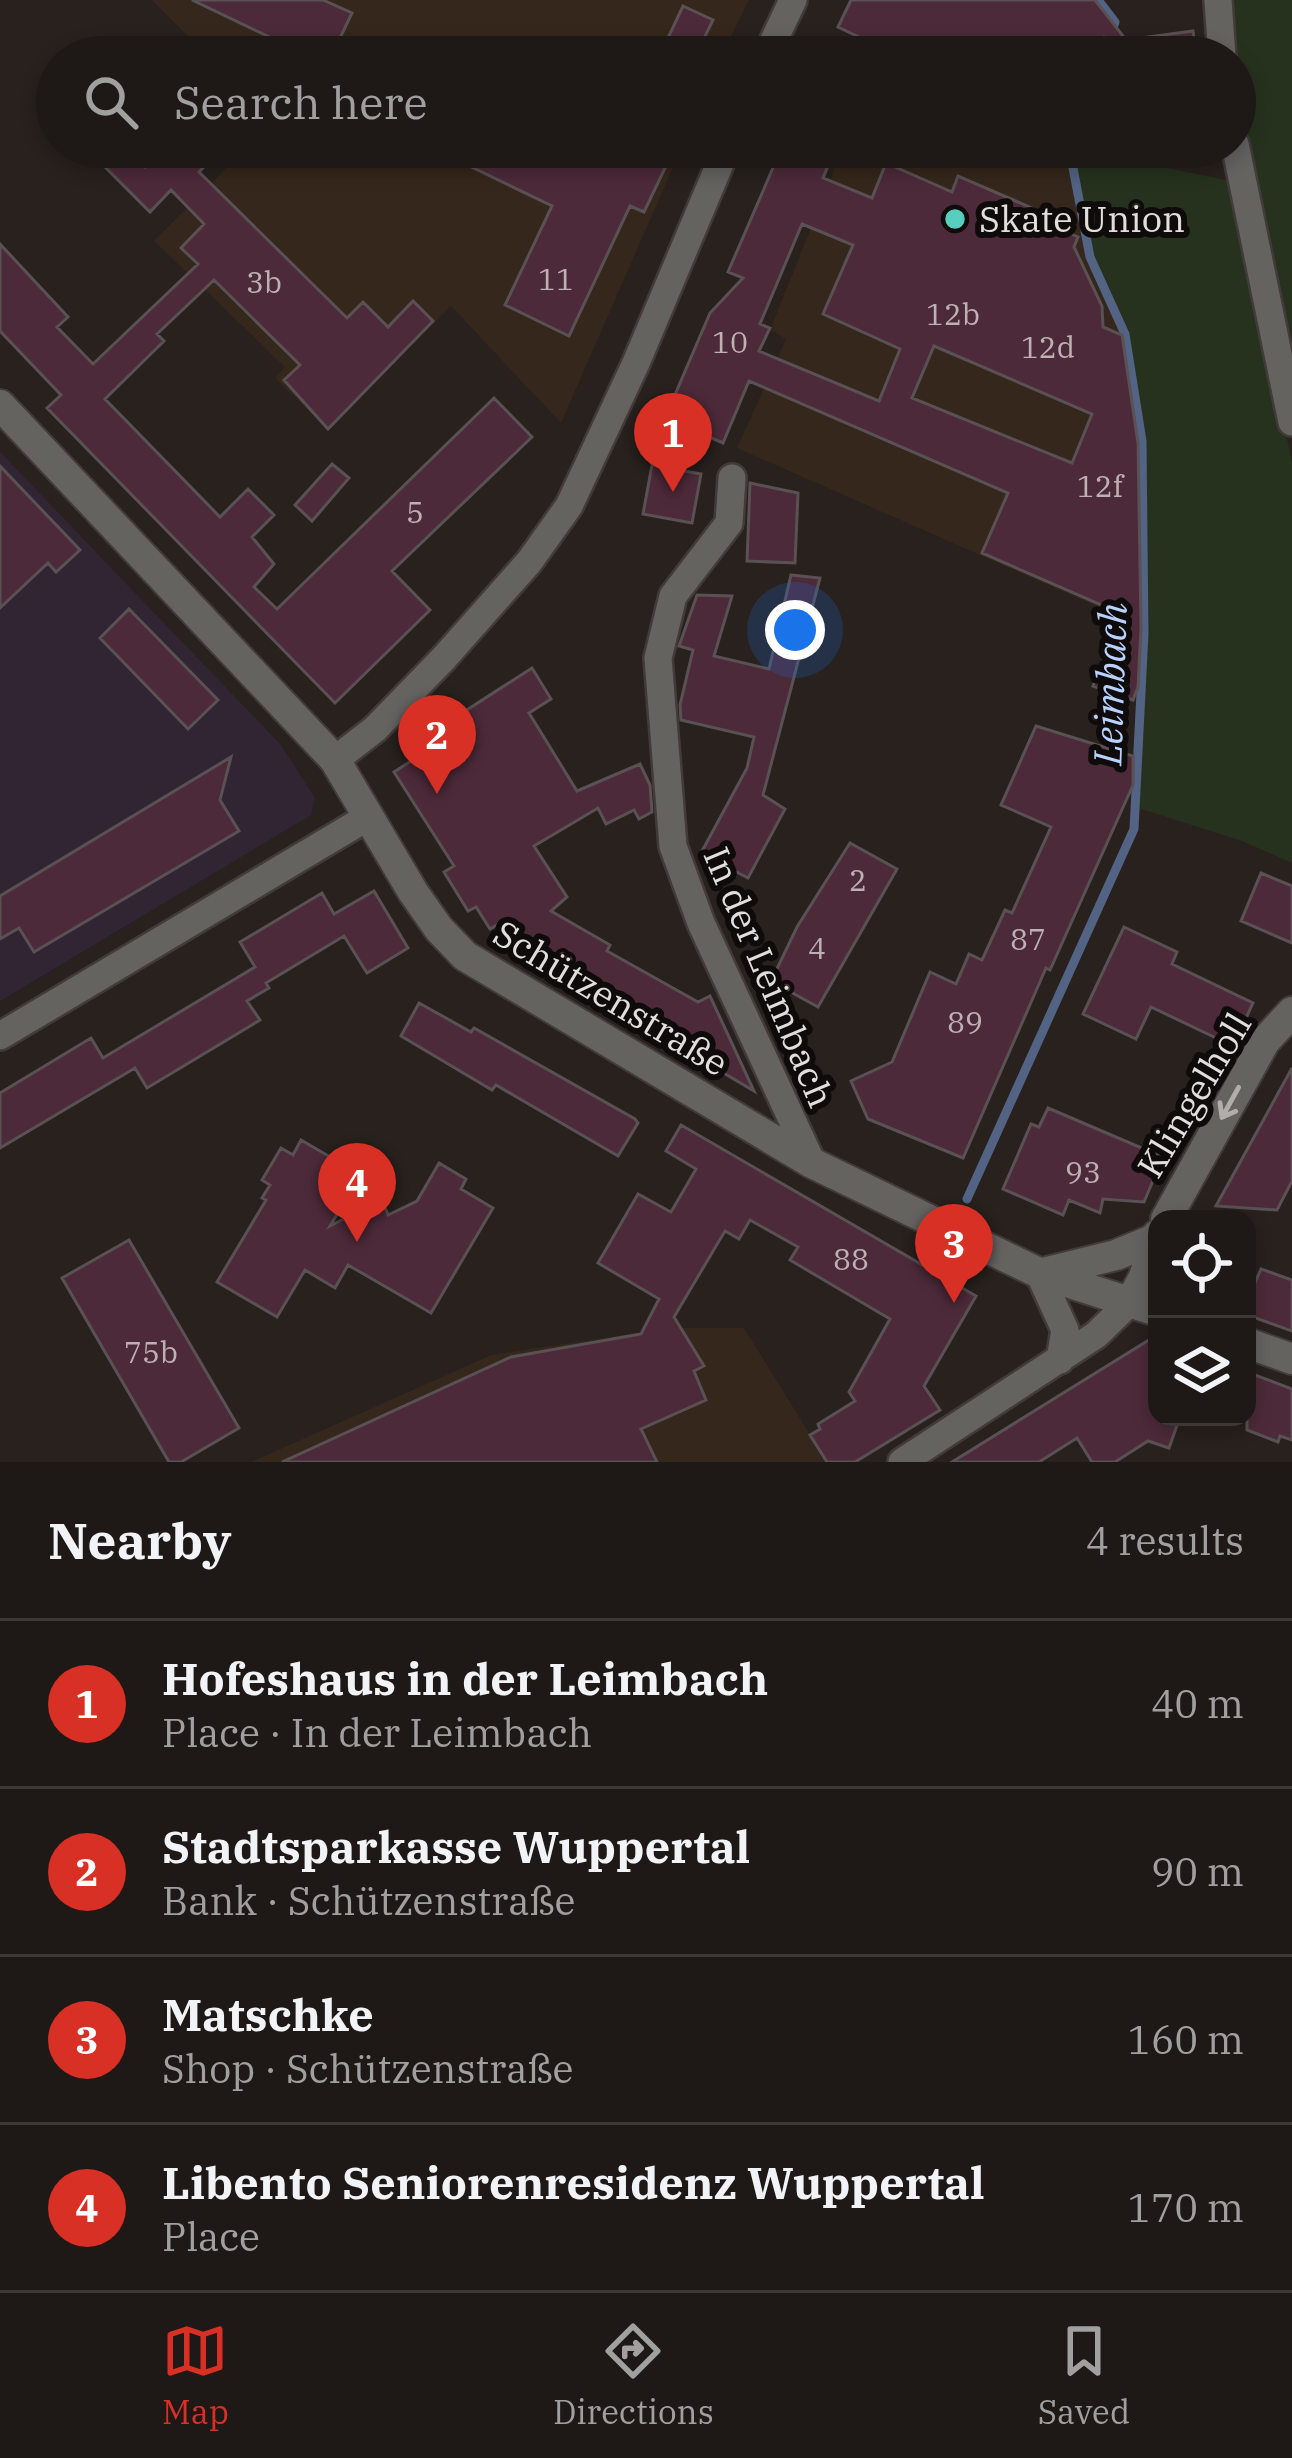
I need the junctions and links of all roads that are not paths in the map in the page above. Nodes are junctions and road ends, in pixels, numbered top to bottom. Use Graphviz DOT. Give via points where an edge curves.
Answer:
graph roads {
  1 [pos="793,0"];
  2 [pos="1218,0"];
  3 [pos="776,36"];
  4 [pos="1221,36"];
  5 [pos="718,168"];
  6 [pos="1240,168"];
  7 [pos="0,406"];
  8 [pos="1292,422"];
  9 [pos="732,478"];
  10 [pos="334,760"];
  11 [pos="368,817"];
  12 [pos="1292,1012"];
  13 [pos="0,1036"];
  14 [pos="812,1163"];
  15 [pos="1171,1210"];
  16 [pos="1148,1236"];
  17 [pos="1148,1265"];
  18 [pos="1040,1273"];
  19 [pos="1144,1306"];
  20 [pos="1256,1346"];
  21 [pos="1292,1359"];
  22 [pos="1060,1360"];
  23 [pos="902,1462"];
  1 -- 3 [label="street"];
  2 -- 4 [label="street"];
  5 -- 10 [label="street" via="569,506 444,658"];
  6 -- 8 [label="street"];
  7 -- 10 [label="street, Schützenstraße"];
  9 -- 14 [label="street, In der Leimbach" via="729,523 673,596 658,658 674,846"];
  10 -- 11 [label="street, Schützenstraße"];
  11 -- 13 [label="street"];
  11 -- 14 [label="street, Schützenstraße" via="465,956"];
  12 -- 15 [label="street, Klingelholl, one-way" via="1265,1041"];
  14 -- 18 [label="street, Schützenstraße"];
  16 -- 18 [label="street"];
  17 -- 19 [label="street, Klingelholl"];
  18 -- 19 [label="street, Schützenstraße"];
  18 -- 22 [label="street" via="1065,1330"];
  19 -- 22 [label="street"];
  20 -- 21 [label="street"];
  22 -- 23 [label="street"];
}
